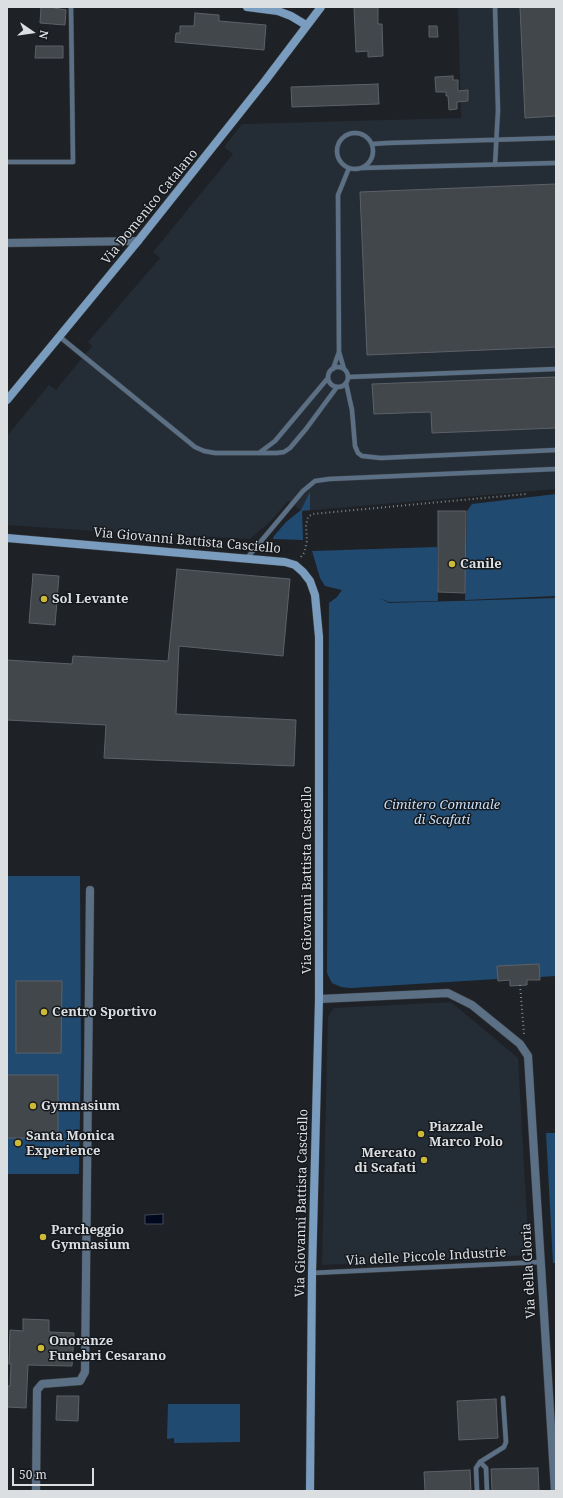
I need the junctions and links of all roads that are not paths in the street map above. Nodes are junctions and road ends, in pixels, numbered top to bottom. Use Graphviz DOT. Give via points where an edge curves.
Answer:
graph roads {
  1 [pos="71,7"];
  2 [pos="247,7"];
  3 [pos="320,7"];
  4 [pos="495,7"];
  5 [pos="306,25"];
  6 [pos="556,138"];
  7 [pos="496,140"];
  8 [pos="372,144"];
  9 [pos="7,162"];
  10 [pos="556,163"];
  11 [pos="496,165"];
  12 [pos="349,168"];
  13 [pos="361,168"];
  14 [pos="138,241"];
  15 [pos="7,243"];
  16 [pos="60,337"];
  17 [pos="339,352"];
  18 [pos="332,369"];
  19 [pos="344,369"];
  20 [pos="556,369"];
  21 [pos="348,377"];
  22 [pos="328,378"];
  23 [pos="346,383"];
  24 [pos="337,387"];
  25 [pos="7,400"];
  26 [pos="556,450"];
  27 [pos="259,453"];
  28 [pos="556,469"];
  29 [pos="7,538"];
  30 [pos="247,558"];
  31 [pos="90,890"];
  32 [pos="319,999"];
  33 [pos="541,1262"];
  34 [pos="312,1273"];
  35 [pos="503,1398"];
  36 [pos="480,1462"];
  37 [pos="36,1491"];
  38 [pos="310,1491"];
  39 [pos="477,1491"];
  40 [pos="487,1491"];
  41 [pos="555,1491"];
  1 -- 9 [label="lane" via="73,162"];
  2 -- 5 [label="street" via="278,11"];
  3 -- 5 [label="street, Via Domenico Catalano"];
  4 -- 7 [label="lane" via="498,110"];
  5 -- 14 [label="street, Via Domenico Catalano"];
  6 -- 7 [label="lane"];
  7 -- 8 [label="lane"];
  7 -- 11 [label="lane"];
  8 -- 12 [label="lane" via="359,134 353,133 343,138 338,154"];
  8 -- 13 [label="lane" via="370,161"];
  10 -- 11 [label="lane"];
  11 -- 13 [label="lane"];
  12 -- 13 [label="lane"];
  12 -- 17 [label="lane" via="338,195"];
  14 -- 15 [label="street"];
  14 -- 16 [label="street, Via Domenico Catalano"];
  16 -- 25 [label="street, Via Domenico Catalano"];
  16 -- 27 [label="lane" via="195,447 215,453"];
  17 -- 18 [label="lane"];
  17 -- 19 [label="lane"];
  18 -- 19 [label="lane"];
  18 -- 22 [label="lane"];
  19 -- 21 [label="lane"];
  20 -- 21 [label="lane"];
  21 -- 23 [label="lane"];
  22 -- 24 [label="lane" via="331,384"];
  22 -- 27 [label="lane" via="271,445"];
  23 -- 24 [label="lane"];
  23 -- 26 [label="lane" via="352,410 355,446 362,456 381,458"];
  24 -- 27 [label="lane" via="290,448 284,452"];
  28 -- 30 [label="lane" via="315,481 303,491"];
  29 -- 30 [label="street, Via Giovanni Battista Casciello"];
  30 -- 32 [label="street, Via Giovanni Battista Casciello" via="295,565 310,581 315,595 318,621"];
  31 -- 37 [label="street" via="86,1372 80,1381 42,1384 37,1390"];
  32 -- 33 [label="street, Via della Gloria" via="448,993 472,1005 525,1050 528,1056"];
  32 -- 34 [label="street, Via Giovanni Battista Casciello"];
  33 -- 34 [label="lane, Via delle Piccole Industrie"];
  33 -- 41 [label="street, Via della Gloria"];
  34 -- 38 [label="street, Via Giovanni Battista Casciello"];
  35 -- 36 [label="lane" via="506,1442 504,1448"];
  36 -- 39 [label="lane" via="476,1468"];
  36 -- 40 [label="lane" via="486,1468"];
}
